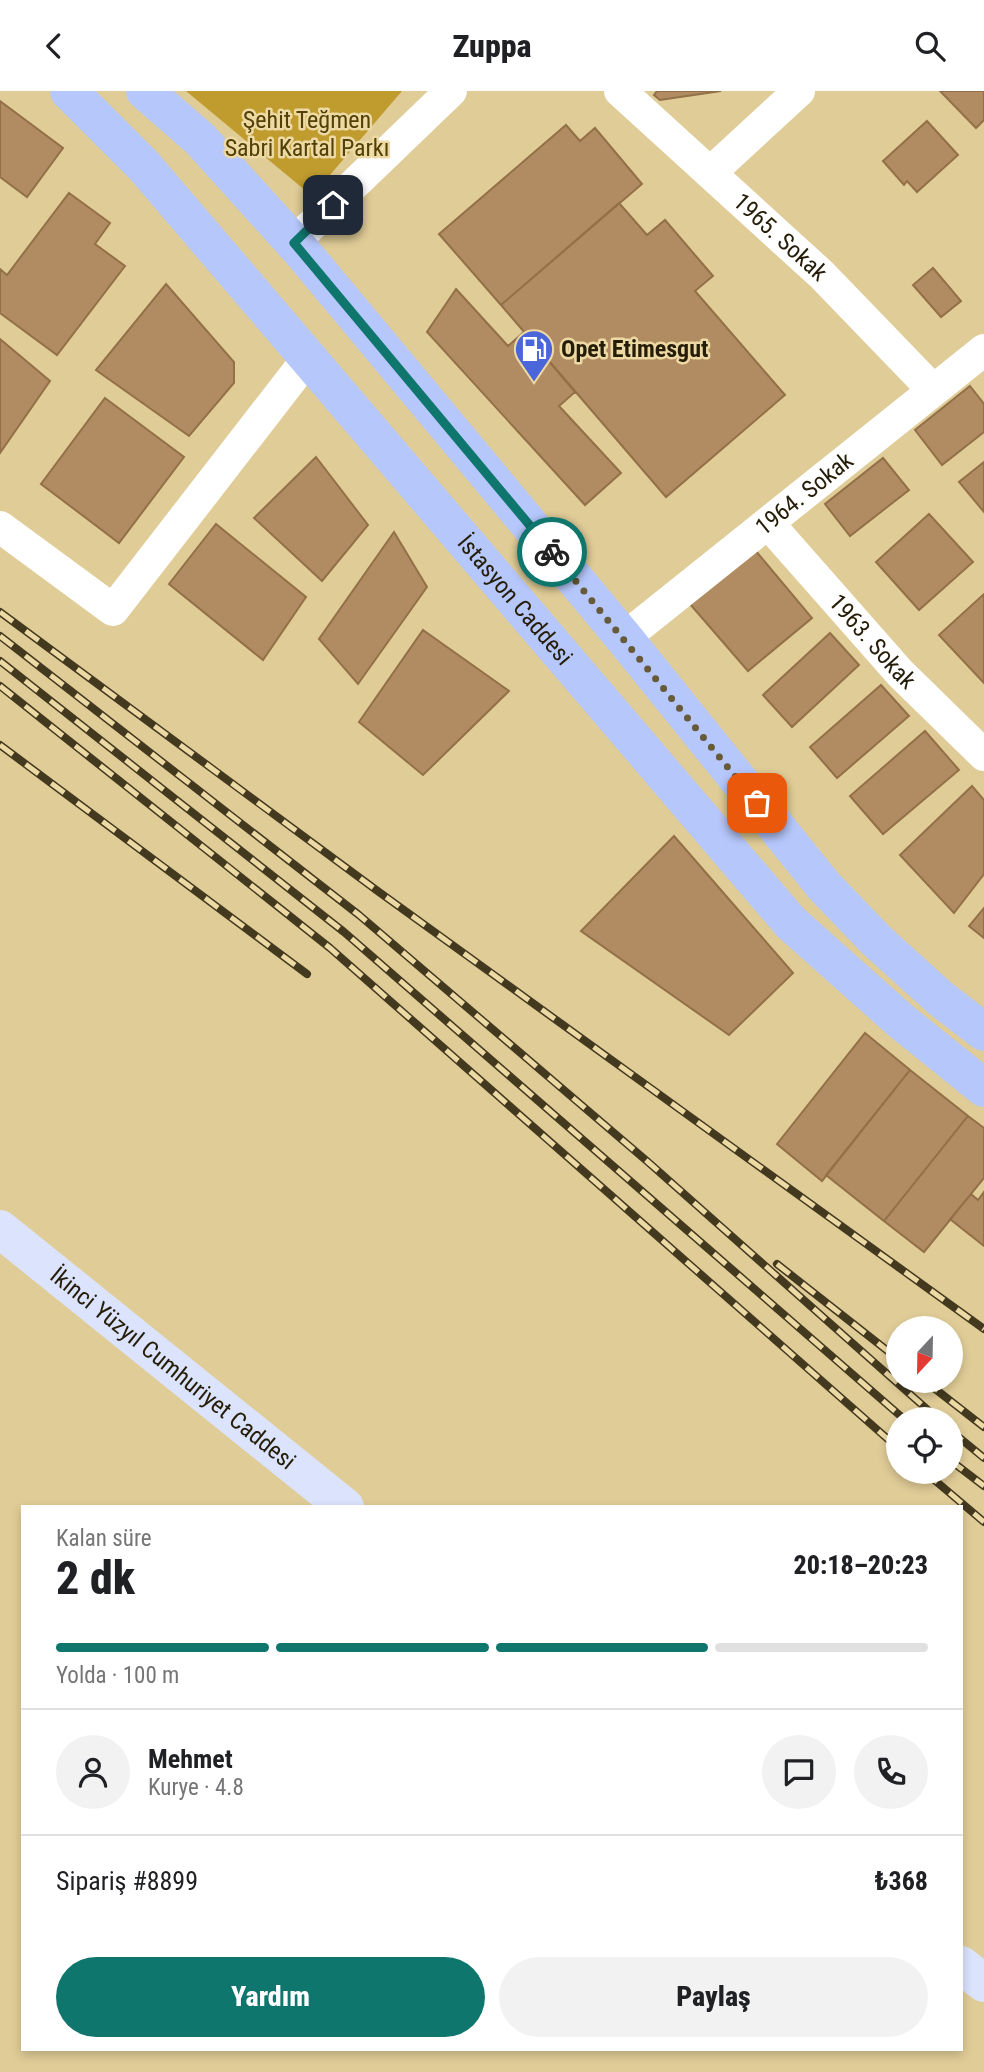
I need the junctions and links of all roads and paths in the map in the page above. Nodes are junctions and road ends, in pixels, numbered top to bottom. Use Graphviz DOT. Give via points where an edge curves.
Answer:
graph roads {
  1 [pos="69,91"];
  2 [pos="145,91"];
  3 [pos="451,91"];
  4 [pos="620,91"];
  5 [pos="799,91"];
  6 [pos="710,173"];
  7 [pos="294,243"];
  8 [pos="984,350"];
  9 [pos="308,358"];
  10 [pos="933,390"];
  11 [pos="768,523"];
  12 [pos="0,527"];
  13 [pos="624,638"];
  14 [pos="984,755"];
  15 [pos="984,1032"];
  16 [pos="984,1089"];
  17 [pos="0,1230"];
  18 [pos="343,1505"];
  19 [pos="963,1967"];
  20 [pos="984,1983"];
  1 -- 9 [label="main road, İstasyon Caddesi" via="144,166"];
  2 -- 7 [label="main road" via="200,139"];
  3 -- 7 [label="street"];
  4 -- 6 [label="street, 1965. Sokak"];
  5 -- 6 [label="street"];
  6 -- 10 [label="street, 1965. Sokak" via="822,275"];
  7 -- 13 [label="main road"];
  8 -- 10 [label="street, 1964. Sokak"];
  9 -- 12 [label="street" via="113,610"];
  9 -- 16 [label="main road, İstasyon Caddesi" via="791,923"];
  10 -- 11 [label="street, 1964. Sokak"];
  11 -- 13 [label="street, 1964. Sokak"];
  11 -- 14 [label="street, 1963. Sokak" via="900,673"];
  13 -- 15 [label="main road" via="824,886 877,941"];
  17 -- 18 [label="main road, İkinci Yüzyıl Cumhuriyet Caddesi"];
  19 -- 20 [label="main road"];
}
